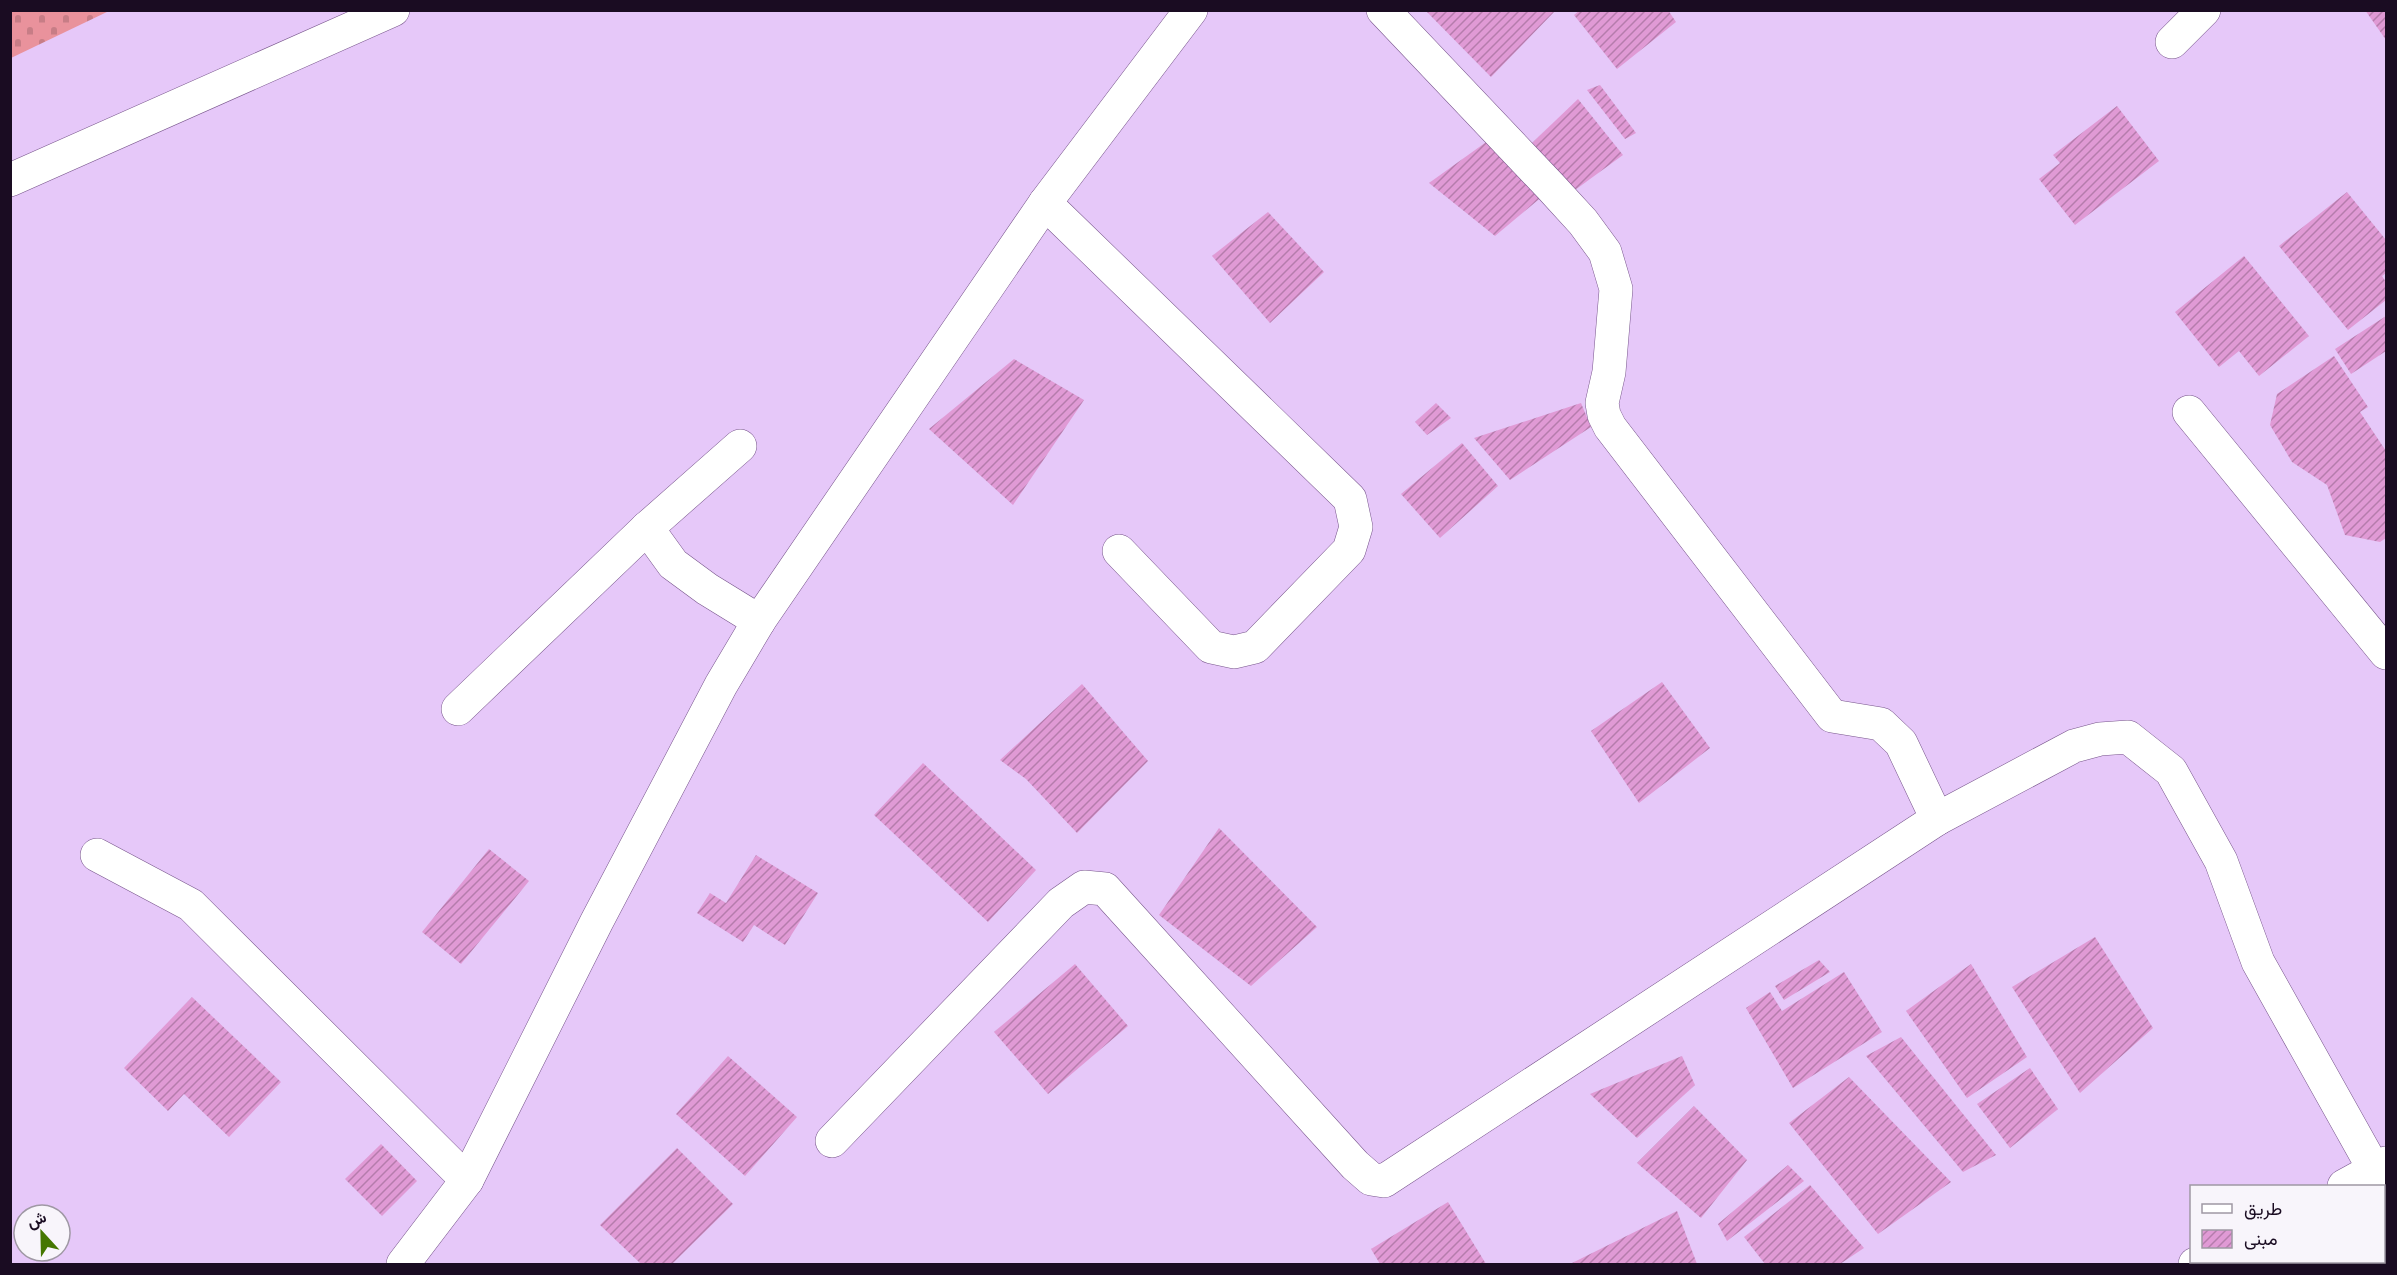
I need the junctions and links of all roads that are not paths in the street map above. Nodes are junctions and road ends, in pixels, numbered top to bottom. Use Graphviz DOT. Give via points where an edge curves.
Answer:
graph roads {
  1 [pos="393,10"];
  2 [pos="1191,10"];
  3 [pos="1383,10"];
  4 [pos="2204,10"];
  5 [pos="2172,42"];
  6 [pos="10,180"];
  7 [pos="1045,203"];
  8 [pos="2189,412"];
  9 [pos="740,446"];
  10 [pos="647,528"];
  11 [pos="1119,551"];
  12 [pos="759,621"];
  13 [pos="2386,653"];
  14 [pos="458,709"];
  15 [pos="1937,819"];
  16 [pos="97,855"];
  17 [pos="832,1141"];
  18 [pos="2383,1174"];
  19 [pos="467,1180"];
  20 [pos="2347,1185"];
  21 [pos="403,1264"];
  1 -- 6 [label="street"];
  2 -- 7 [label="street"];
  3 -- 15 [label="street" via="1550,186 1605,252 1616,289 1609,372 1602,403 1610,427 1832,716 1881,724 1901,743"];
  4 -- 5 [label="street"];
  7 -- 11 [label="street" via="1350,500 1356,527 1349,550 1255,647 1234,652 1211,647"];
  7 -- 12 [label="street"];
  8 -- 13 [label="street"];
  9 -- 10 [label="street"];
  10 -- 12 [label="street" via="673,564"];
  10 -- 14 [label="street"];
  12 -- 19 [label="street" via="721,684 608,900"];
  15 -- 17 [label="street" via="1384,1181 1371,1179 1356,1165 1105,889 1084,887 1061,903"];
  15 -- 18 [label="street" via="2074,746 2128,737 2148,752 2171,771 2221,861 2258,962"];
  16 -- 19 [label="street" via="191,905"];
  18 -- 20 [label="street"];
  19 -- 21 [label="street"];
}
